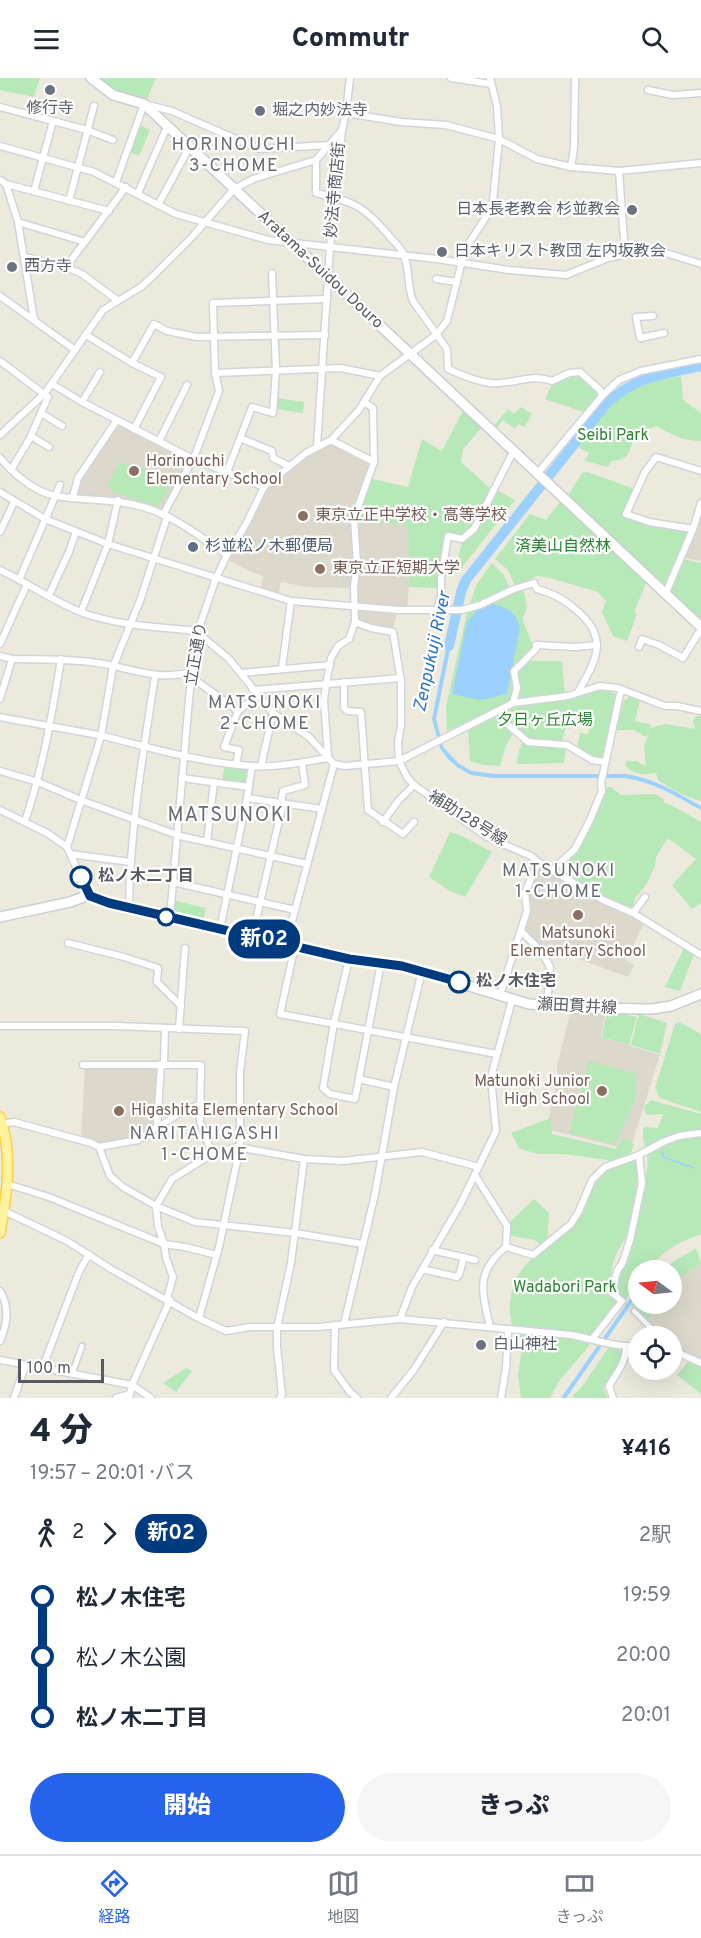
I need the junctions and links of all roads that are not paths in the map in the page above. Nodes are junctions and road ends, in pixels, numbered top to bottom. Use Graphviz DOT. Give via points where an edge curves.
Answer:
graph roads {
  1 [pos="91,78"];
  2 [pos="350,78"];
  3 [pos="451,78"];
  4 [pos="575,78"];
  5 [pos="490,81"];
  6 [pos="648,90"];
  7 [pos="701,93"];
  8 [pos="144,104"];
  9 [pos="94,106"];
  10 [pos="0,107"];
  11 [pos="346,113"];
  12 [pos="53,121"];
  13 [pos="167,127"];
  14 [pos="87,130"];
  15 [pos="342,130"];
  16 [pos="499,139"];
  17 [pos="113,140"];
  18 [pos="330,144"];
  19 [pos="0,146"];
  20 [pos="189,148"];
  21 [pos="43,158"];
  22 [pos="316,160"];
  23 [pos="701,164"];
  24 [pos="77,167"];
  25 [pos="572,167"];
  26 [pos="619,171"];
  27 [pos="3,182"];
  28 [pos="116,182"];
  29 [pos="126,187"];
  30 [pos="234,189"];
  31 [pos="34,191"];
  32 [pos="138,193"];
  33 [pos="335,198"];
  34 [pos="69,201"];
  35 [pos="158,205"];
  36 [pos="109,211"];
  37 [pos="18,222"];
  38 [pos="205,222"];
  39 [pos="85,242"];
  40 [pos="292,244"];
  41 [pos="330,248"];
  42 [pos="624,254"];
  43 [pos="405,256"];
  44 [pos="25,257"];
  45 [pos="461,262"];
  46 [pos="701,264"];
  47 [pos="66,267"];
  48 [pos="272,273"];
  49 [pos="328,278"];
  50 [pos="436,279"];
  51 [pos="457,282"];
  52 [pos="0,298"];
  53 [pos="327,299"];
  54 [pos="117,300"];
  55 [pos="274,302"];
  56 [pos="653,316"];
  57 [pos="34,319"];
  58 [pos="664,333"];
  59 [pos="86,334"];
  60 [pos="325,335"];
  61 [pos="436,335"];
  62 [pos="276,336"];
  63 [pos="214,337"];
  64 [pos="75,350"];
  65 [pos="409,354"];
  66 [pos="701,359"];
  67 [pos="0,361"];
  68 [pos="132,363"];
  69 [pos="322,369"];
  70 [pos="276,370"];
  71 [pos="100,372"];
  72 [pos="215,373"];
  73 [pos="380,376"];
  74 [pos="52,384"];
  75 [pos="187,385"];
  76 [pos="45,393"];
  77 [pos="602,396"];
  78 [pos="82,402"];
  79 [pos="364,402"];
  80 [pos="41,413"];
  81 [pos="117,420"];
  82 [pos="62,426"];
  83 [pos="134,429"];
  84 [pos="0,435"];
  85 [pos="31,436"];
  86 [pos="240,438"];
  87 [pos="331,440"];
  88 [pos="159,441"];
  89 [pos="317,446"];
  90 [pos="49,447"];
  91 [pos="513,452"];
  92 [pos="0,458"];
  93 [pos="193,459"];
  94 [pos="374,462"];
  95 [pos="289,466"];
  96 [pos="11,470"];
  97 [pos="701,471"];
  98 [pos="227,472"];
  99 [pos="539,475"];
  100 [pos="60,485"];
  101 [pos="264,487"];
  102 [pos="0,492"];
  103 [pos="55,496"];
  104 [pos="73,497"];
  105 [pos="118,500"];
  106 [pos="14,502"];
  107 [pos="701,503"];
  108 [pos="165,516"];
  109 [pos="45,519"];
  110 [pos="693,529"];
  111 [pos="0,532"];
  112 [pos="76,532"];
  113 [pos="108,544"];
  114 [pos="226,555"];
  115 [pos="154,558"];
  116 [pos="0,570"];
  117 [pos="216,578"];
  118 [pos="19,580"];
  119 [pos="27,584"];
  120 [pos="49,595"];
  121 [pos="665,595"];
  122 [pos="291,601"];
  123 [pos="356,606"];
  124 [pos="437,610"];
  125 [pos="81,612"];
  126 [pos="355,621"];
  127 [pos="131,625"];
  128 [pos="701,628"];
  129 [pos="198,632"];
  130 [pos="0,644"];
  131 [pos="597,645"];
  132 [pos="639,647"];
  133 [pos="0,656"];
  134 [pos="12,659"];
  135 [pos="61,660"];
  136 [pos="330,665"];
  137 [pos="113,667"];
  138 [pos="282,668"];
  139 [pos="241,673"];
  140 [pos="191,675"];
  141 [pos="155,676"];
  142 [pos="401,678"];
  143 [pos="344,682"];
  144 [pos="326,684"];
  145 [pos="623,690"];
  146 [pos="255,693"];
  147 [pos="578,693"];
  148 [pos="0,699"];
  149 [pos="513,703"];
  150 [pos="238,711"];
  151 [pos="501,711"];
  152 [pos="701,711"];
  153 [pos="273,713"];
  154 [pos="0,717"];
  155 [pos="50,727"];
  156 [pos="101,736"];
  157 [pos="144,747"];
  158 [pos="184,756"];
  159 [pos="328,758"];
  160 [pos="399,761"];
  161 [pos="302,763"];
  162 [pos="236,764"];
  163 [pos="334,764"];
  164 [pos="364,764"];
  165 [pos="252,766"];
  166 [pos="261,766"];
  167 [pos="604,766"];
  168 [pos="0,771"];
  169 [pos="182,778"];
  170 [pos="38,782"];
  171 [pos="214,782"];
  172 [pos="414,785"];
  173 [pos="249,787"];
  174 [pos="247,798"];
  175 [pos="83,801"];
  176 [pos="282,803"];
  177 [pos="322,809"];
  178 [pos="0,810"];
  179 [pos="134,819"];
  180 [pos="25,821"];
  181 [pos="383,822"];
  182 [pos="414,822"];
  183 [pos="177,834"];
  184 [pos="207,842"];
  185 [pos="236,848"];
  186 [pos="69,851"];
  187 [pos="271,856"];
  188 [pos="130,862"];
  189 [pos="538,862"];
  190 [pos="307,864"];
  191 [pos="552,870"];
  192 [pos="173,882"];
  193 [pos="227,894"];
  194 [pos="89,895"];
  195 [pos="645,897"];
  196 [pos="260,902"];
  197 [pos="129,908"];
  198 [pos="295,910"];
  199 [pos="633,913"];
  200 [pos="0,916"];
  201 [pos="170,917"];
  202 [pos="220,929"];
  203 [pos="521,931"];
  204 [pos="252,937"];
  205 [pos="68,943"];
  206 [pos="291,945"];
  207 [pos="185,948"];
  208 [pos="701,955"];
  209 [pos="349,959"];
  210 [pos="388,961"];
  211 [pos="422,971"];
  212 [pos="701,994"];
  213 [pos="500,995"];
  214 [pos="513,1000"];
  215 [pos="181,1006"];
  216 [pos="547,1007"];
  217 [pos="334,1023"];
  218 [pos="0,1026"];
  219 [pos="165,1028"];
  220 [pos="179,1029"];
  221 [pos="369,1029"];
  222 [pos="406,1036"];
  223 [pos="497,1054"];
  224 [pos="163,1064"];
  225 [pos="83,1065"];
  226 [pos="359,1079"];
  227 [pos="394,1087"];
  228 [pos="199,1105"];
  229 [pos="1,1121"];
  230 [pos="157,1127"];
  231 [pos="701,1133"];
  232 [pos="2,1139"];
  233 [pos="99,1147"];
  234 [pos="240,1147"];
  235 [pos="212,1154"];
  236 [pos="639,1155"];
  237 [pos="382,1157"];
  238 [pos="304,1159"];
  239 [pos="479,1167"];
  240 [pos="475,1175"];
  241 [pos="7,1184"];
  242 [pos="156,1206"];
  243 [pos="2,1210"];
  244 [pos="224,1226"];
  245 [pos="0,1233"];
  246 [pos="295,1233"];
  247 [pos="164,1244"];
  248 [pos="362,1244"];
  249 [pos="506,1247"];
  250 [pos="432,1250"];
  251 [pos="89,1254"];
  252 [pos="217,1255"];
  253 [pos="464,1257"];
  254 [pos="475,1260"];
  255 [pos="422,1269"];
  256 [pos="0,1291"];
  257 [pos="168,1300"];
  258 [pos="637,1314"];
  259 [pos="199,1318"];
  260 [pos="400,1319"];
  261 [pos="444,1322"];
  262 [pos="344,1324"];
  263 [pos="335,1325"];
  264 [pos="649,1326"];
  265 [pos="490,1327"];
  266 [pos="277,1328"];
  267 [pos="508,1329"];
  268 [pos="594,1339"];
  269 [pos="0,1341"];
  270 [pos="82,1346"];
  271 [pos="626,1347"];
  272 [pos="682,1354"];
  273 [pos="0,1360"];
  274 [pos="701,1363"];
  275 [pos="25,1366"];
  276 [pos="42,1369"];
  277 [pos="72,1374"];
  278 [pos="132,1384"];
  279 [pos="130,1396"];
  280 [pos="14,1398"];
  281 [pos="116,1398"];
  282 [pos="151,1398"];
  283 [pos="280,1398"];
  284 [pos="357,1398"];
  285 [pos="391,1398"];
  286 [pos="501,1398"];
  287 [pos="613,1398"];
  1 -- 8 [label="main road, Aratama-Suidou Douro" via="113,95"];
  2 -- 11 [label="street, 妙法寺商店街"];
  3 -- 5 [label="street"];
  4 -- 25 [label="street"];
  5 -- 16 [label="street" via="497,106"];
  6 -- 7 [label="street" via="673,95"];
  8 -- 13 [label="main road, Aratama-Suidou Douro"];
  8 -- 18 [label="street" via="172,111 259,149"];
  8 -- 28 [label="street"];
  9 -- 14 [label="street"];
  10 -- 12 [label="street"];
  11 -- 15 [label="street, 妙法寺商店街"];
  11 -- 16 [label="street" via="443,124"];
  12 -- 14 [label="street"];
  12 -- 21 [label="street"];
  13 -- 20 [label="main road, Aratama-Suidou Douro"];
  13 -- 32 [label="street"];
  14 -- 17 [label="street"];
  14 -- 24 [label="street"];
  15 -- 18 [label="street"];
  15 -- 33 [label="street, 妙法寺商店街"];
  16 -- 25 [label="street" via="537,159"];
  16 -- 45 [label="street" via="490,209"];
  18 -- 22 [label="street"];
  19 -- 21 [label="street"];
  20 -- 30 [label="main road, Aratama-Suidou Douro"];
  20 -- 35 [label="street"];
  21 -- 24 [label="street"];
  21 -- 31 [label="street"];
  22 -- 30 [label="street"];
  22 -- 33 [label="street" via="314,191"];
  23 -- 26 [label="street"];
  24 -- 28 [label="street"];
  24 -- 34 [label="street"];
  25 -- 26 [label="street"];
  26 -- 42 [label="street"];
  27 -- 31 [label="street"];
  27 -- 37 [label="street"];
  28 -- 29 [label="street"];
  29 -- 32 [label="street"];
  29 -- 36 [label="street"];
  30 -- 38 [label="street"];
  30 -- 40 [label="main road, Aratama-Suidou Douro"];
  31 -- 34 [label="street"];
  32 -- 35 [label="street"];
  33 -- 41 [label="street, 妙法寺商店街"];
  33 -- 43 [label="street" via="364,209"];
  34 -- 36 [label="street"];
  35 -- 38 [label="street"];
  36 -- 39 [label="street"];
  37 -- 39 [label="street"];
  37 -- 44 [label="street"];
  38 -- 40 [label="street"];
  38 -- 54 [label="street" via="141,287"];
  39 -- 47 [label="street"];
  40 -- 41 [label="street"];
  40 -- 49 [label="main road, Aratama-Suidou Douro"];
  41 -- 43 [label="street"];
  41 -- 49 [label="street, 妙法寺商店街"];
  42 -- 45 [label="street" via="566,275"];
  42 -- 46 [label="street" via="646,250"];
  43 -- 45 [label="street"];
  43 -- 61 [label="street" via="410,294"];
  44 -- 47 [label="street"];
  44 -- 57 [label="street"];
  45 -- 51 [label="street"];
  47 -- 54 [label="street"];
  48 -- 55 [label="street"];
  49 -- 53 [label="street, 妙法寺商店街"];
  49 -- 65 [label="main road, Aratama-Suidou Douro"];
  50 -- 51 [label="street"];
  51 -- 61 [label="street" via="447,321"];
  52 -- 57 [label="street"];
  53 -- 55 [label="street"];
  53 -- 60 [label="street, 妙法寺商店街"];
  54 -- 59 [label="street"];
  55 -- 62 [label="street"];
  55 -- 63 [label="street" via="213,303"];
  56 -- 58 [label="street" via="636,317 640,338"];
  57 -- 64 [label="street"];
  59 -- 64 [label="street"];
  59 -- 68 [label="street"];
  60 -- 62 [label="street"];
  60 -- 69 [label="street, 妙法寺商店街"];
  61 -- 65 [label="street"];
  61 -- 77 [label="street" via="447,349 448,369 459,374 491,383 542,377 552,381 580,372"];
  62 -- 63 [label="street"];
  62 -- 70 [label="street"];
  63 -- 68 [label="street" via="173,332 154,324"];
  63 -- 72 [label="street"];
  64 -- 74 [label="street"];
  65 -- 73 [label="street"];
  65 -- 91 [label="main road, Aratama-Suidou Douro"];
  66 -- 77 [label="street" via="641,371 619,380"];
  67 -- 76 [label="street"];
  68 -- 83 [label="street" via="161,377"];
  69 -- 70 [label="street"];
  69 -- 73 [label="street" via="341,368"];
  69 -- 89 [label="street, 妙法寺商店街"];
  70 -- 72 [label="street"];
  70 -- 86 [label="street" via="273,413 252,407"];
  71 -- 78 [label="street"];
  72 -- 93 [label="street" via="219,391"];
  73 -- 79 [label="street"];
  74 -- 76 [label="street"];
  74 -- 78 [label="street"];
  75 -- 88 [label="street"];
  76 -- 80 [label="street" via="48,397"];
  76 -- 84 [label="street"];
  77 -- 99 [label="street"];
  78 -- 81 [label="street"];
  79 -- 87 [label="street"];
  79 -- 94 [label="street" via="373,408"];
  80 -- 82 [label="street"];
  80 -- 85 [label="street"];
  81 -- 83 [label="street"];
  81 -- 104 [label="street" via="78,478"];
  83 -- 88 [label="street"];
  85 -- 90 [label="street"];
  85 -- 96 [label="street"];
  86 -- 95 [label="street" via="272,451 273,458"];
  86 -- 98 [label="street"];
  87 -- 89 [label="street, 立正通り"];
  87 -- 94 [label="street"];
  88 -- 93 [label="street"];
  89 -- 95 [label="street, 立正通り"];
  91 -- 99 [label="main road, Aratama-Suidou Douro"];
  91 -- 124 [label="street" via="474,529 462,539 448,536"];
  92 -- 96 [label="street"];
  93 -- 98 [label="street"];
  93 -- 108 [label="street"];
  94 -- 123 [label="street" via="354,518"];
  95 -- 101 [label="street, 立正通り"];
  96 -- 103 [label="street" via="35,488"];
  97 -- 110 [label="street" via="656,457 626,514"];
  98 -- 101 [label="street"];
  99 -- 121 [label="main road, Aratama-Suidou Douro"];
  100 -- 103 [label="street"];
  101 -- 114 [label="street, 立正通り"];
  102 -- 106 [label="street"];
  103 -- 104 [label="street"];
  103 -- 109 [label="street"];
  104 -- 105 [label="street"];
  105 -- 108 [label="street"];
  105 -- 113 [label="street"];
  106 -- 109 [label="street"];
  106 -- 111 [label="street"];
  107 -- 110 [label="street"];
  108 -- 114 [label="street"];
  108 -- 115 [label="street"];
  109 -- 112 [label="street"];
  109 -- 118 [label="street"];
  110 -- 121 [label="street"];
  112 -- 113 [label="street"];
  112 -- 120 [label="street"];
  113 -- 115 [label="street"];
  113 -- 125 [label="street"];
  114 -- 117 [label="street, 立正通り"];
  115 -- 117 [label="street"];
  115 -- 127 [label="street"];
  116 -- 118 [label="street"];
  117 -- 122 [label="street"];
  117 -- 129 [label="street, 立正通り"];
  118 -- 119 [label="street"];
  119 -- 120 [label="street"];
  119 -- 130 [label="street"];
  120 -- 125 [label="street"];
  121 -- 128 [label="main road"];
  122 -- 123 [label="street"];
  122 -- 138 [label="street"];
  123 -- 124 [label="street"];
  123 -- 126 [label="street"];
  124 -- 131 [label="street" via="480,605 534,583 537,589 562,599 585,618 595,630"];
  125 -- 127 [label="street"];
  126 -- 136 [label="street" via="349,639 338,646"];
  126 -- 142 [label="street" via="393,632"];
  127 -- 129 [label="street"];
  127 -- 137 [label="street"];
  128 -- 132 [label="street" via="683,658 642,639"];
  129 -- 139 [label="street"];
  129 -- 140 [label="street, 立正通り"];
  131 -- 147 [label="street" via="595,660"];
  131 -- 149 [label="street" via="536,645 514,671"];
  133 -- 134 [label="street"];
  134 -- 135 [label="street"];
  134 -- 148 [label="street"];
  135 -- 137 [label="street"];
  135 -- 155 [label="street"];
  136 -- 138 [label="street"];
  136 -- 144 [label="street"];
  137 -- 141 [label="street"];
  137 -- 156 [label="street"];
  138 -- 139 [label="street"];
  139 -- 146 [label="street"];
  140 -- 141 [label="street"];
  140 -- 150 [label="street"];
  140 -- 158 [label="street, 立正通り"];
  141 -- 157 [label="street"];
  142 -- 143 [label="street"];
  142 -- 160 [label="street"];
  143 -- 144 [label="street"];
  143 -- 164 [label="street" via="344,708 361,712"];
  144 -- 146 [label="street"];
  144 -- 159 [label="street"];
  145 -- 147 [label="street" via="600,686"];
  145 -- 152 [label="street" via="665,706"];
  145 -- 167 [label="street"];
  146 -- 150 [label="street"];
  146 -- 153 [label="street"];
  147 -- 149 [label="street"];
  149 -- 151 [label="street"];
  150 -- 162 [label="street" via="224,747 239,750"];
  151 -- 160 [label="street"];
  151 -- 167 [label="street" via="505,722 528,742 574,747"];
  153 -- 159 [label="street" via="309,737"];
  153 -- 166 [label="street"];
  154 -- 155 [label="street"];
  155 -- 156 [label="street"];
  155 -- 170 [label="street"];
  156 -- 157 [label="street"];
  156 -- 175 [label="street"];
  157 -- 158 [label="street"];
  157 -- 179 [label="street"];
  158 -- 162 [label="street"];
  158 -- 169 [label="street, 立正通り"];
  159 -- 161 [label="street"];
  159 -- 163 [label="street"];
  160 -- 164 [label="street"];
  160 -- 172 [label="street, 補助128号線"];
  161 -- 166 [label="street"];
  161 -- 176 [label="street" via="305,785 283,792"];
  162 -- 165 [label="street"];
  163 -- 164 [label="street"];
  163 -- 177 [label="street"];
  164 -- 181 [label="street" via="368,810"];
  165 -- 166 [label="street"];
  165 -- 173 [label="street"];
  167 -- 191 [label="street" via="602,791 590,820 575,849"];
  168 -- 170 [label="street"];
  169 -- 171 [label="street"];
  169 -- 183 [label="street, 立正通り"];
  170 -- 175 [label="street"];
  170 -- 180 [label="street"];
  171 -- 173 [label="street"];
  171 -- 184 [label="street"];
  172 -- 181 [label="street"];
  172 -- 189 [label="street, 補助128号線" via="487,837"];
  173 -- 174 [label="street"];
  174 -- 176 [label="street"];
  174 -- 185 [label="street"];
  175 -- 179 [label="street"];
  175 -- 186 [label="street"];
  176 -- 177 [label="street"];
  176 -- 187 [label="street"];
  177 -- 190 [label="street"];
  178 -- 180 [label="street"];
  179 -- 183 [label="street"];
  179 -- 188 [label="street"];
  180 -- 186 [label="street"];
  181 -- 182 [label="street" via="403,834"];
  183 -- 184 [label="street"];
  183 -- 192 [label="street, 立正通り"];
  184 -- 185 [label="street"];
  185 -- 187 [label="street"];
  185 -- 193 [label="street"];
  186 -- 188 [label="street"];
  186 -- 194 [label="street"];
  187 -- 190 [label="street"];
  187 -- 196 [label="street"];
  188 -- 197 [label="street"];
  189 -- 191 [label="street, 補助128号線"];
  189 -- 203 [label="street" via="525,893 528,906"];
  190 -- 198 [label="street"];
  191 -- 199 [label="street, 補助128号線"];
  192 -- 193 [label="street"];
  192 -- 201 [label="street, 立正通り"];
  193 -- 196 [label="street"];
  193 -- 202 [label="street"];
  194 -- 197 [label="main road, 瀬田貫井線"];
  194 -- 200 [label="main road"];
  195 -- 199 [label="street"];
  196 -- 198 [label="street"];
  196 -- 204 [label="street"];
  197 -- 201 [label="main road, 瀬田貫井線"];
  198 -- 206 [label="street"];
  199 -- 208 [label="street, 補助128号線"];
  201 -- 202 [label="main road, 瀬田貫井線"];
  202 -- 204 [label="main road, 瀬田貫井線"];
  203 -- 213 [label="street"];
  203 -- 216 [label="street" via="541,951 550,967"];
  204 -- 206 [label="main road, 瀬田貫井線"];
  205 -- 215 [label="street" via="158,968 157,982"];
  206 -- 209 [label="main road, 瀬田貫井線"];
  206 -- 217 [label="street" via="280,1014"];
  207 -- 215 [label="street"];
  209 -- 210 [label="main road, 瀬田貫井線"];
  209 -- 217 [label="street"];
  210 -- 211 [label="main road, 瀬田貫井線"];
  210 -- 221 [label="street"];
  211 -- 213 [label="main road, 瀬田貫井線"];
  211 -- 222 [label="street"];
  212 -- 216 [label="main road, 瀬田貫井線" via="652,1009"];
  213 -- 214 [label="main road, 瀬田貫井線"];
  214 -- 216 [label="main road, 瀬田貫井線"];
  214 -- 223 [label="street"];
  215 -- 220 [label="street"];
  217 -- 221 [label="street"];
  217 -- 226 [label="street" via="324,1088 330,1094 355,1099"];
  218 -- 219 [label="street"];
  219 -- 220 [label="street"];
  219 -- 224 [label="street"];
  220 -- 234 [label="street" via="245,1031 240,1072"];
  221 -- 222 [label="street"];
  221 -- 226 [label="street"];
  222 -- 223 [label="street"];
  222 -- 227 [label="street"];
  223 -- 239 [label="street" via="491,1077 496,1131"];
  224 -- 225 [label="street"];
  224 -- 228 [label="street" via="201,1065"];
  224 -- 230 [label="street"];
  226 -- 227 [label="street"];
  227 -- 237 [label="street"];
  228 -- 230 [label="street"];
  228 -- 235 [label="street" via="200,1121"];
  229 -- 232 [label="main road"];
  229 -- 233 [label="street" via="83,1139"];
  230 -- 233 [label="street" via="138,1140"];
  231 -- 236 [label="street" via="679,1136"];
  232 -- 241 [label="main road"];
  233 -- 242 [label="street" via="110,1176"];
  234 -- 235 [label="street"];
  234 -- 238 [label="street"];
  234 -- 244 [label="street"];
  235 -- 242 [label="street" via="172,1179"];
  236 -- 249 [label="street" via="597,1173 571,1224 533,1255"];
  236 -- 268 [label="street" via="642,1183 630,1240 612,1293 622,1301"];
  237 -- 238 [label="street"];
  237 -- 239 [label="street" via="422,1152"];
  237 -- 248 [label="street"];
  238 -- 246 [label="street"];
  239 -- 240 [label="street"];
  240 -- 249 [label="street" via="507,1226"];
  240 -- 250 [label="street"];
  241 -- 243 [label="main road"];
  241 -- 247 [label="street"];
  242 -- 244 [label="street" via="195,1222"];
  242 -- 247 [label="street"];
  243 -- 245 [label="main road"];
  243 -- 251 [label="street"];
  244 -- 246 [label="street"];
  244 -- 252 [label="street"];
  246 -- 248 [label="street"];
  246 -- 266 [label="street"];
  247 -- 252 [label="street"];
  247 -- 257 [label="street" via="173,1277"];
  248 -- 262 [label="street"];
  249 -- 265 [label="street" via="489,1262 484,1277 482,1289"];
  250 -- 253 [label="street"];
  250 -- 255 [label="street"];
  251 -- 257 [label="street"];
  251 -- 276 [label="street"];
  252 -- 259 [label="street"];
  253 -- 254 [label="street"];
  253 -- 255 [label="street" via="457,1277"];
  255 -- 260 [label="street"];
  256 -- 269 [label="street" via="7,1315"];
  257 -- 259 [label="street"];
  257 -- 278 [label="street"];
  258 -- 264 [label="street"];
  259 -- 266 [label="street" via="226,1331"];
  260 -- 261 [label="street"];
  260 -- 262 [label="street"];
  261 -- 265 [label="street"];
  261 -- 285 [label="street"];
  262 -- 263 [label="street"];
  263 -- 266 [label="street"];
  263 -- 284 [label="street" via="334,1370"];
  265 -- 267 [label="street"];
  266 -- 283 [label="street"];
  267 -- 268 [label="street"];
  267 -- 286 [label="street"];
  268 -- 271 [label="street"];
  270 -- 277 [label="street"];
  271 -- 287 [label="street" via="622,1365 609,1386"];
  272 -- 274 [label="street"];
  273 -- 275 [label="street"];
  275 -- 276 [label="street"];
  275 -- 280 [label="street"];
  276 -- 277 [label="street"];
  277 -- 278 [label="street"];
  278 -- 279 [label="street"];
  278 -- 282 [label="street"];
  279 -- 281 [label="street"];
}
